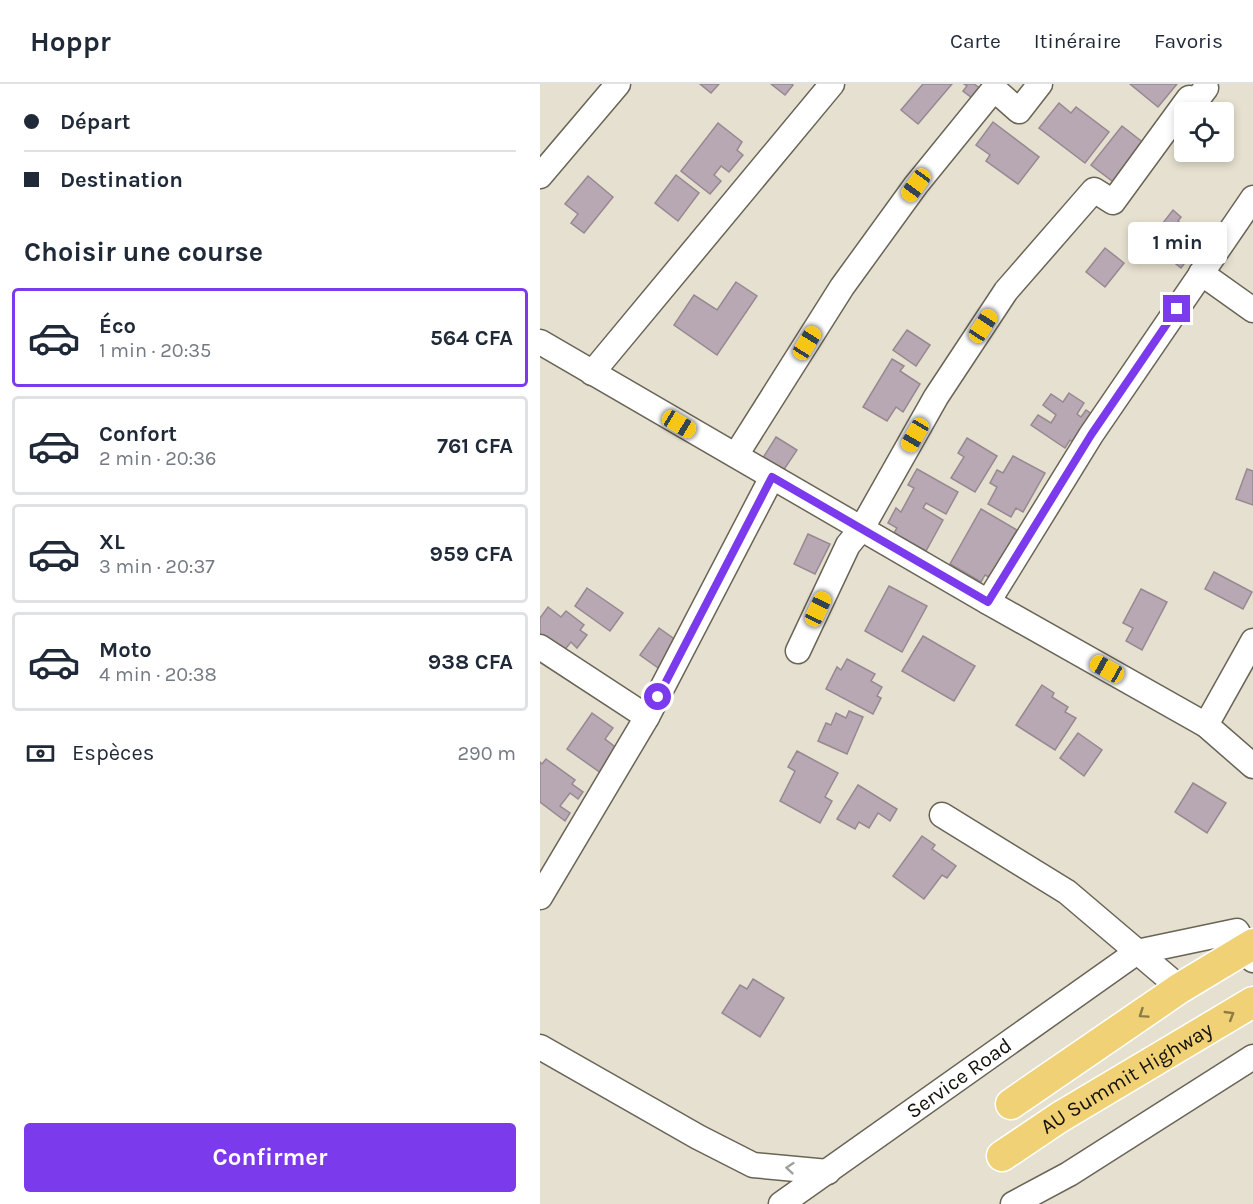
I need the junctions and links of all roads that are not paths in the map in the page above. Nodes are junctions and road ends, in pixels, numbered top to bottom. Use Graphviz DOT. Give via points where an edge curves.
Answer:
graph roads {
  1 [pos="618,84"];
  2 [pos="832,84"];
  3 [pos="1040,84"];
  4 [pos="991,87"];
  5 [pos="1206,88"];
  6 [pos="540,176"];
  7 [pos="1253,198"];
  8 [pos="1201,273"];
  9 [pos="1253,310"];
  10 [pos="540,342"];
  11 [pos="592,373"];
  12 [pos="736,455"];
  13 [pos="772,477"];
  14 [pos="862,528"];
  15 [pos="988,602"];
  16 [pos="1253,641"];
  17 [pos="540,647"];
  18 [pos="798,651"];
  19 [pos="648,717"];
  20 [pos="1206,724"];
  21 [pos="1253,766"];
  22 [pos="942,815"];
  23 [pos="540,897"];
  24 [pos="1251,951"];
  25 [pos="1137,952"];
  26 [pos="1180,988"];
  27 [pos="1253,1002"];
  28 [pos="540,1047"];
  29 [pos="1253,1057"];
  30 [pos="1011,1104"];
  31 [pos="1002,1156"];
  32 [pos="753,1165"];
  33 [pos="828,1172"];
  34 [pos="783,1203"];
  35 [pos="1014,1204"];
  1 -- 6 [label="street"];
  2 -- 11 [label="street"];
  3 -- 4 [label="street" via="1019,111"];
  4 -- 12 [label="street" via="842,287"];
  5 -- 14 [label="street" via="1196,101 1189,98 1113,202 1094,190 1006,291 936,397"];
  7 -- 8 [label="street"];
  8 -- 9 [label="street"];
  8 -- 15 [label="street" via="1091,435"];
  10 -- 11 [label="street"];
  11 -- 12 [label="street"];
  12 -- 13 [label="street"];
  13 -- 14 [label="street"];
  13 -- 19 [label="street"];
  14 -- 15 [label="street"];
  14 -- 18 [label="street" via="849,545"];
  15 -- 20 [label="street"];
  16 -- 20 [label="street"];
  17 -- 19 [label="street"];
  19 -- 23 [label="street"];
  20 -- 21 [label="street"];
  22 -- 25 [label="street" via="1067,892"];
  24 -- 25 [label="street" via="1237,931"];
  24 -- 26 [label="main road, AU Summit Highway"];
  25 -- 26 [label="street"];
  25 -- 33 [label="street, Service Road"];
  26 -- 30 [label="main road, AU Summit Highway, one-way"];
  31 -- 27 [label="main road, AU Summit Highway, one-way"];
  28 -- 32 [label="street"];
  29 -- 35 [label="street" via="1069,1174"];
  33 -- 32 [label="street, one-way"];
  32 -- 34 [label="street"];
  33 -- 34 [label="street, Service Road"];
}
